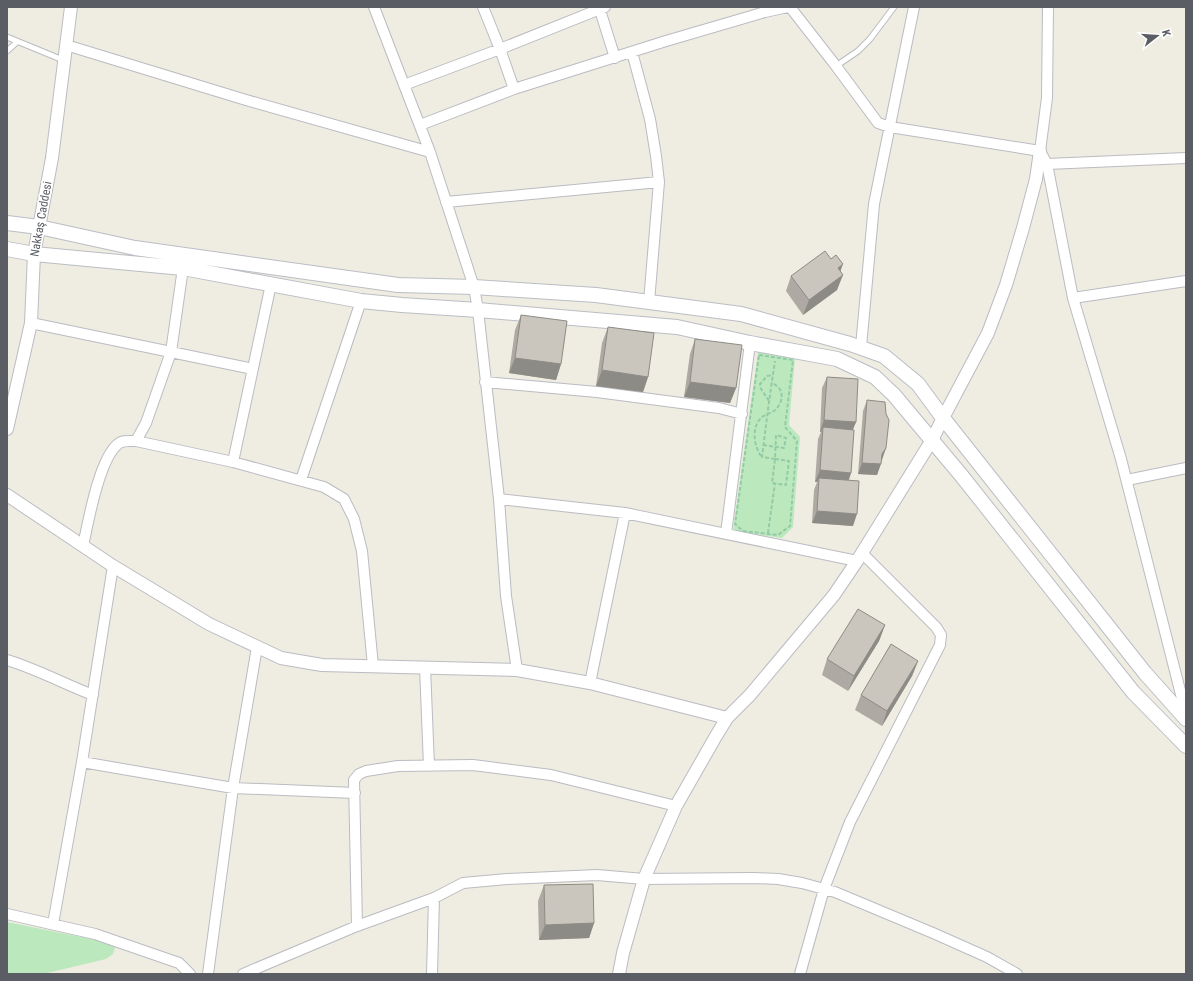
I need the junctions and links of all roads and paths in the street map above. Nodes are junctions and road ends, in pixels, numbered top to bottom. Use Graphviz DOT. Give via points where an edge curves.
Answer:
graph roads {
  1 [pos="71,7"];
  2 [pos="374,7"];
  3 [pos="483,7"];
  4 [pos="789,7"];
  5 [pos="894,7"];
  6 [pos="914,7"];
  7 [pos="1048,7"];
  8 [pos="601,8"];
  9 [pos="7,38"];
  10 [pos="17,42"];
  11 [pos="66,45"];
  12 [pos="500,49"];
  13 [pos="7,51"];
  14 [pos="632,52"];
  15 [pos="615,58"];
  16 [pos="64,61"];
  17 [pos="836,66"];
  18 [pos="404,84"];
  19 [pos="514,89"];
  20 [pos="420,125"];
  21 [pos="890,127"];
  22 [pos="1040,151"];
  23 [pos="430,152"];
  24 [pos="1186,158"];
  25 [pos="1047,164"];
  26 [pos="659,182"];
  27 [pos="446,202"];
  28 [pos="7,223"];
  29 [pos="39,227"];
  30 [pos="7,249"];
  31 [pos="34,254"];
  32 [pos="183,268"];
  33 [pos="1186,281"];
  34 [pos="271,284"];
  35 [pos="474,287"];
  36 [pos="1073,298"];
  37 [pos="361,301"];
  38 [pos="649,302"];
  39 [pos="478,310"];
  40 [pos="31,323"];
  41 [pos="750,343"];
  42 [pos="861,347"];
  43 [pos="171,352"];
  44 [pos="776,358"];
  45 [pos="253,369"];
  46 [pos="773,375"];
  47 [pos="485,382"];
  48 [pos="772,382"];
  49 [pos="769,401"];
  50 [pos="742,414"];
  51 [pos="768,414"];
  52 [pos="943,418"];
  53 [pos="7,429"];
  54 [pos="932,440"];
  55 [pos="136,441"];
  56 [pos="763,445"];
  57 [pos="775,447"];
  58 [pos="762,457"];
  59 [pos="775,459"];
  60 [pos="233,462"];
  61 [pos="1186,468"];
  62 [pos="301,480"];
  63 [pos="1127,480"];
  64 [pos="776,483"];
  65 [pos="7,495"];
  66 [pos="499,499"];
  67 [pos="625,513"];
  68 [pos="726,534"];
  69 [pos="768,534"];
  70 [pos="83,546"];
  71 [pos="860,557"];
  72 [pos="113,566"];
  73 [pos="257,647"];
  74 [pos="7,660"];
  75 [pos="373,666"];
  76 [pos="425,667"];
  77 [pos="517,670"];
  78 [pos="590,683"];
  79 [pos="93,695"];
  80 [pos="1186,714"];
  81 [pos="727,718"];
  82 [pos="1186,719"];
  83 [pos="1186,746"];
  84 [pos="82,762"];
  85 [pos="429,766"];
  86 [pos="233,788"];
  87 [pos="355,793"];
  88 [pos="676,806"];
  89 [pos="644,879"];
  90 [pos="824,889"];
  91 [pos="434,898"];
  92 [pos="7,914"];
  93 [pos="53,924"];
  94 [pos="357,926"];
  95 [pos="190,974"];
  96 [pos="208,974"];
  97 [pos="243,974"];
  98 [pos="432,974"];
  99 [pos="619,974"];
  100 [pos="800,974"];
  101 [pos="1017,974"];
  1 -- 11 [label="street, Nakkaş Caddesi"];
  2 -- 18 [label="street"];
  3 -- 12 [label="street"];
  4 -- 14 [label="street" via="764,12"];
  4 -- 17 [label="street"];
  5 -- 17 [label="lane" via="870,39"];
  6 -- 21 [label="street"];
  7 -- 22 [label="street" via="1047,98"];
  8 -- 12 [label="street"];
  8 -- 15 [label="street"];
  9 -- 10 [label="lane"];
  10 -- 13 [label="lane"];
  10 -- 16 [label="lane"];
  11 -- 16 [label="street, Nakkaş Caddesi"];
  11 -- 23 [label="street" via="246,100"];
  12 -- 18 [label="street"];
  12 -- 19 [label="street"];
  14 -- 15 [label="street"];
  14 -- 26 [label="street" via="650,119"];
  15 -- 19 [label="street"];
  16 -- 29 [label="street, Nakkaş Caddesi" via="52,158"];
  17 -- 21 [label="street" via="878,123"];
  18 -- 20 [label="street"];
  19 -- 20 [label="street"];
  20 -- 23 [label="street"];
  21 -- 22 [label="street"];
  21 -- 42 [label="street" via="874,204"];
  22 -- 25 [label="street"];
  22 -- 52 [label="street" via="1036,179 1006,285 988,332"];
  23 -- 27 [label="street"];
  24 -- 25 [label="street"];
  25 -- 36 [label="street"];
  26 -- 27 [label="street"];
  26 -- 38 [label="street"];
  27 -- 35 [label="street"];
  28 -- 29 [label="main road"];
  29 -- 31 [label="street, Nakkaş Caddesi"];
  29 -- 35 [label="main road" via="135,248 398,285"];
  30 -- 31 [label="main road"];
  31 -- 32 [label="main road"];
  31 -- 40 [label="street, Nakkaş Caddesi"];
  32 -- 34 [label="main road"];
  32 -- 43 [label="street"];
  33 -- 36 [label="street"];
  34 -- 37 [label="main road"];
  34 -- 45 [label="street"];
  35 -- 38 [label="main road" via="596,295"];
  35 -- 39 [label="street"];
  36 -- 63 [label="street"];
  37 -- 39 [label="main road"];
  37 -- 62 [label="street"];
  38 -- 42 [label="main road" via="741,314"];
  39 -- 41 [label="main road" via="677,327"];
  39 -- 47 [label="street"];
  40 -- 43 [label="street"];
  40 -- 53 [label="street, Nakkaş Caddesi"];
  41 -- 50 [label="street"];
  41 -- 54 [label="main road" via="837,359 874,378 894,395"];
  42 -- 52 [label="main road" via="884,356 918,384"];
  43 -- 45 [label="street"];
  43 -- 55 [label="street" via="146,423"];
  44 -- 46 [label="path"];
  44 -- 69 [label="path" via="793,360 785,427 798,441 790,526 778,535"];
  44 -- 69 [label="path" via="759,355 736,524 743,531"];
  45 -- 60 [label="street"];
  46 -- 48 [label="path"];
  46 -- 49 [label="path" via="767,376 760,384"];
  47 -- 50 [label="street" via="597,392 719,408"];
  47 -- 66 [label="street"];
  48 -- 49 [label="path"];
  48 -- 51 [label="path" via="782,394 778,407"];
  49 -- 51 [label="path"];
  50 -- 68 [label="street"];
  51 -- 56 [label="path"];
  51 -- 58 [label="path" via="758,421 754,438"];
  52 -- 54 [label="street"];
  52 -- 82 [label="main road" via="1145,673"];
  54 -- 71 [label="street"];
  54 -- 83 [label="main road" via="1133,692"];
  55 -- 60 [label="street"];
  55 -- 70 [label="street" via="118,444 110,453 96,489"];
  56 -- 57 [label="path"];
  56 -- 58 [label="path"];
  57 -- 57 [label="path" via="784,448 786,438 776,435"];
  57 -- 59 [label="path"];
  58 -- 59 [label="path"];
  59 -- 64 [label="path" via="772,483"];
  59 -- 64 [label="path" via="789,461 786,485"];
  60 -- 62 [label="street"];
  61 -- 63 [label="street"];
  62 -- 75 [label="street" via="324,487 344,499 354,519 362,551"];
  63 -- 80 [label="street"];
  64 -- 69 [label="path"];
  65 -- 70 [label="street"];
  66 -- 67 [label="street"];
  66 -- 77 [label="street" via="506,596"];
  67 -- 68 [label="street"];
  67 -- 78 [label="street"];
  68 -- 71 [label="street"];
  70 -- 72 [label="street"];
  71 -- 81 [label="street" via="834,595 750,695"];
  71 -- 90 [label="street" via="936,627 941,635 940,645 850,822"];
  72 -- 73 [label="street" via="209,624"];
  72 -- 79 [label="street"];
  73 -- 75 [label="street" via="281,658 308,663"];
  73 -- 86 [label="street"];
  74 -- 79 [label="street"];
  75 -- 76 [label="street"];
  76 -- 77 [label="street"];
  76 -- 85 [label="street"];
  77 -- 78 [label="street"];
  78 -- 81 [label="street"];
  79 -- 84 [label="street"];
  81 -- 88 [label="street"];
  84 -- 86 [label="street"];
  84 -- 93 [label="street"];
  85 -- 87 [label="street" via="398,766 366,771 354,780"];
  85 -- 88 [label="street" via="472,765 551,775"];
  86 -- 87 [label="street"];
  86 -- 96 [label="street"];
  87 -- 94 [label="street"];
  88 -- 89 [label="street"];
  89 -- 90 [label="street" via="778,879"];
  89 -- 91 [label="street" via="597,875 507,879 463,883"];
  89 -- 99 [label="street"];
  90 -- 100 [label="street"];
  90 -- 101 [label="street" via="933,933"];
  91 -- 94 [label="street"];
  91 -- 98 [label="street"];
  92 -- 93 [label="street"];
  93 -- 95 [label="street" via="95,934 179,963"];
  94 -- 97 [label="street"];
}
